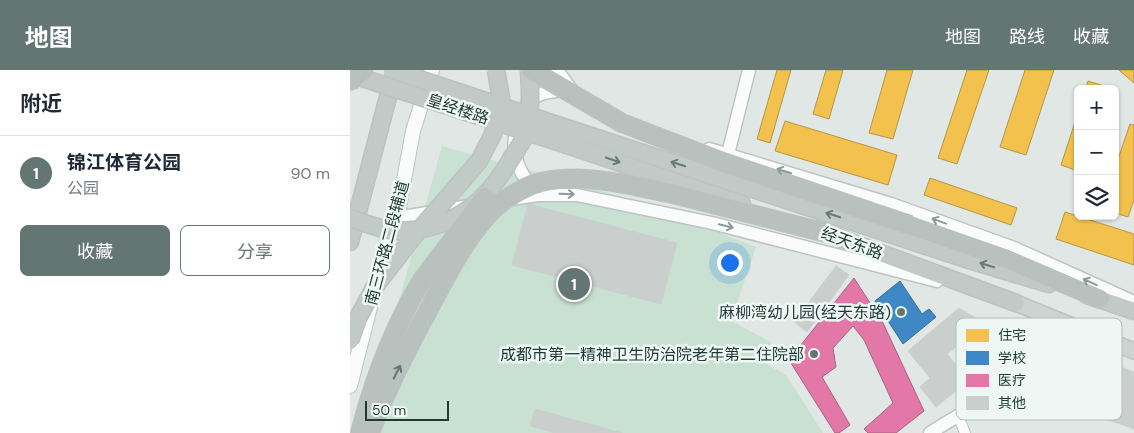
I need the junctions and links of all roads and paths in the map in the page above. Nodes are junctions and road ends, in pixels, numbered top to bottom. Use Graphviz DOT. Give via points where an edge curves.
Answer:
graph roads {
  1 [pos="356,70"];
  2 [pos="364,70"];
  3 [pos="393,70"];
  4 [pos="432,70"];
  5 [pos="496,70"];
  6 [pos="530,70"];
  7 [pos="556,70"];
  8 [pos="750,70"];
  9 [pos="350,74"];
  10 [pos="350,82"];
  11 [pos="570,88"];
  12 [pos="350,90"];
  13 [pos="570,137"];
  14 [pos="728,154"];
  15 [pos="538,195"];
  16 [pos="485,197"];
  17 [pos="350,218"];
  18 [pos="397,218"];
  19 [pos="830,234"];
  20 [pos="350,242"];
  21 [pos="1100,299"];
  22 [pos="1134,302"];
  23 [pos="1016,303"];
  24 [pos="1134,311"];
  25 [pos="1053,318"];
  26 [pos="350,341"];
  27 [pos="1122,346"];
  28 [pos="1134,351"];
  29 [pos="350,386"];
  30 [pos="956,416"];
  31 [pos="960,420"];
  32 [pos="360,433"];
  33 [pos="370,433"];
  34 [pos="930,433"];
  35 [pos="965,433"];
  1 -- 12 [label="highway"];
  2 -- 10 [label="highway, bridge"];
  3 -- 13 [label="highway, 皇经楼路, bridge"];
  3 -- 20 [label="highway"];
  4 -- 18 [label="main road, 南三环路二段辅道" via="413,131"];
  5 -- 26 [label="highway, bridge" via="501,98 489,141 478,161 374,288"];
  6 -- 16 [label="highway, bridge" via="531,103 525,135"];
  6 -- 21 [label="highway, bridge" via="622,123 723,162 1007,259"];
  7 -- 11 [label="street"];
  8 -- 14 [label="street"];
  9 -- 13 [label="highway, 皇经楼路, bridge"];
  11 -- 14 [label="street" via="598,114"];
  11 -- 15 [label="street" via="540,95 522,109 514,139 518,164"];
  13 -- 19 [label="highway, 经天东路, one-way"];
  21 -- 13 [label="highway, 经天东路, one-way"];
  22 -- 14 [label="street, one-way" via="1014,248 891,204"];
  15 -- 18 [label="street"];
  15 -- 23 [label="street, one-way" via="577,195 712,223"];
  16 -- 17 [label="highway, bridge" via="461,215 435,228 399,231"];
  16 -- 32 [label="highway, bridge" via="422,280 402,312 374,383"];
  18 -- 29 [label="main road, 南三环路二段辅道" via="387,240"];
  19 -- 23 [label="highway, 经天东路"];
  33 -- 19 [label="highway, one-way, bridge" via="392,382 449,271 488,215 508,197 539,183 564,179 610,182 676,195"];
  21 -- 24 [label="highway, 经天东路"];
  23 -- 25 [label="main road, 经天东路"];
  27 -- 28 [label="main road, 经天东路"];
  30 -- 34 [label="street"];
  31 -- 35 [label="street"];
}
